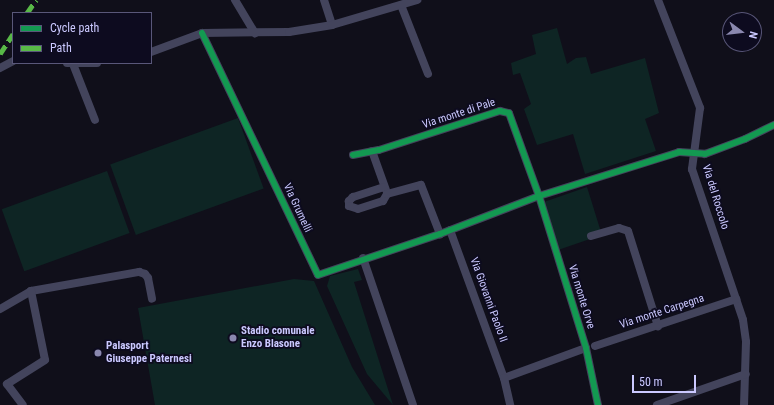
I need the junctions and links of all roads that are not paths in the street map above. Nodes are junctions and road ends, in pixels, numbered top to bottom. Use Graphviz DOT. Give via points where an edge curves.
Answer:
graph roads {
  1 [pos="235,0"];
  2 [pos="324,0"];
  3 [pos="417,0"];
  4 [pos="658,0"];
  5 [pos="401,5"];
  6 [pos="332,25"];
  7 [pos="255,32"];
  8 [pos="202,33"];
  9 [pos="152,52"];
  10 [pos="12,62"];
  11 [pos="70,64"];
  12 [pos="0,68"];
  13 [pos="428,74"];
  14 [pos="94,120"];
  15 [pos="774,125"];
  16 [pos="372,151"];
  17 [pos="694,151"];
  18 [pos="352,155"];
  19 [pos="539,196"];
  20 [pos="450,230"];
  21 [pos="440,234"];
  22 [pos="591,236"];
  23 [pos="363,258"];
  24 [pos="31,291"];
  25 [pos="152,299"];
  26 [pos="736,299"];
  27 [pos="0,309"];
  28 [pos="658,326"];
  29 [pos="595,346"];
  30 [pos="586,348"];
  31 [pos="746,374"];
  32 [pos="504,378"];
  33 [pos="23,405"];
  34 [pos="413,405"];
  35 [pos="510,405"];
  36 [pos="598,405"];
  37 [pos="658,405"];
  38 [pos="744,405"];
  1 -- 7 [label="street"];
  2 -- 6 [label="street"];
  3 -- 5 [label="street"];
  4 -- 17 [label="street, Via del Roccolo" via="700,108"];
  5 -- 6 [label="street"];
  5 -- 13 [label="street"];
  6 -- 7 [label="street" via="289,32"];
  7 -- 8 [label="street"];
  8 -- 9 [label="street"];
  8 -- 23 [label="street, Via Grumelli" via="318,275"];
  10 -- 12 [label="street"];
  11 -- 14 [label="street"];
  15 -- 17 [label="street, Via Grumelli" via="705,154"];
  16 -- 18 [label="street, Via monte di Pale"];
  16 -- 19 [label="street, Via monte di Pale" via="506,110"];
  16 -- 21 [label="street" via="386,191 421,185"];
  17 -- 19 [label="street, Via Grumelli" via="678,152"];
  17 -- 26 [label="street, Via del Roccolo" via="692,169"];
  19 -- 20 [label="street, Via Grumelli"];
  19 -- 30 [label="street, Via monte Orve"];
  20 -- 21 [label="street, Via Grumelli"];
  20 -- 32 [label="street, Via Giovanni Paolo II"];
  21 -- 23 [label="street, Via Grumelli"];
  22 -- 28 [label="street" via="619,228 628,231"];
  23 -- 34 [label="street"];
  24 -- 25 [label="street" via="139,272 148,278"];
  24 -- 27 [label="street"];
  24 -- 33 [label="street" via="45,360 7,384"];
  26 -- 28 [label="street, Via monte Carpegna"];
  26 -- 31 [label="street, Via del Roccolo" via="743,320"];
  28 -- 29 [label="street, Via monte Carpegna"];
  30 -- 32 [label="street"];
  30 -- 36 [label="street, Via monte Orve"];
  31 -- 37 [label="street"];
  31 -- 38 [label="street, Via del Roccolo"];
  32 -- 35 [label="street, Via Giovanni Paolo II"];
}
